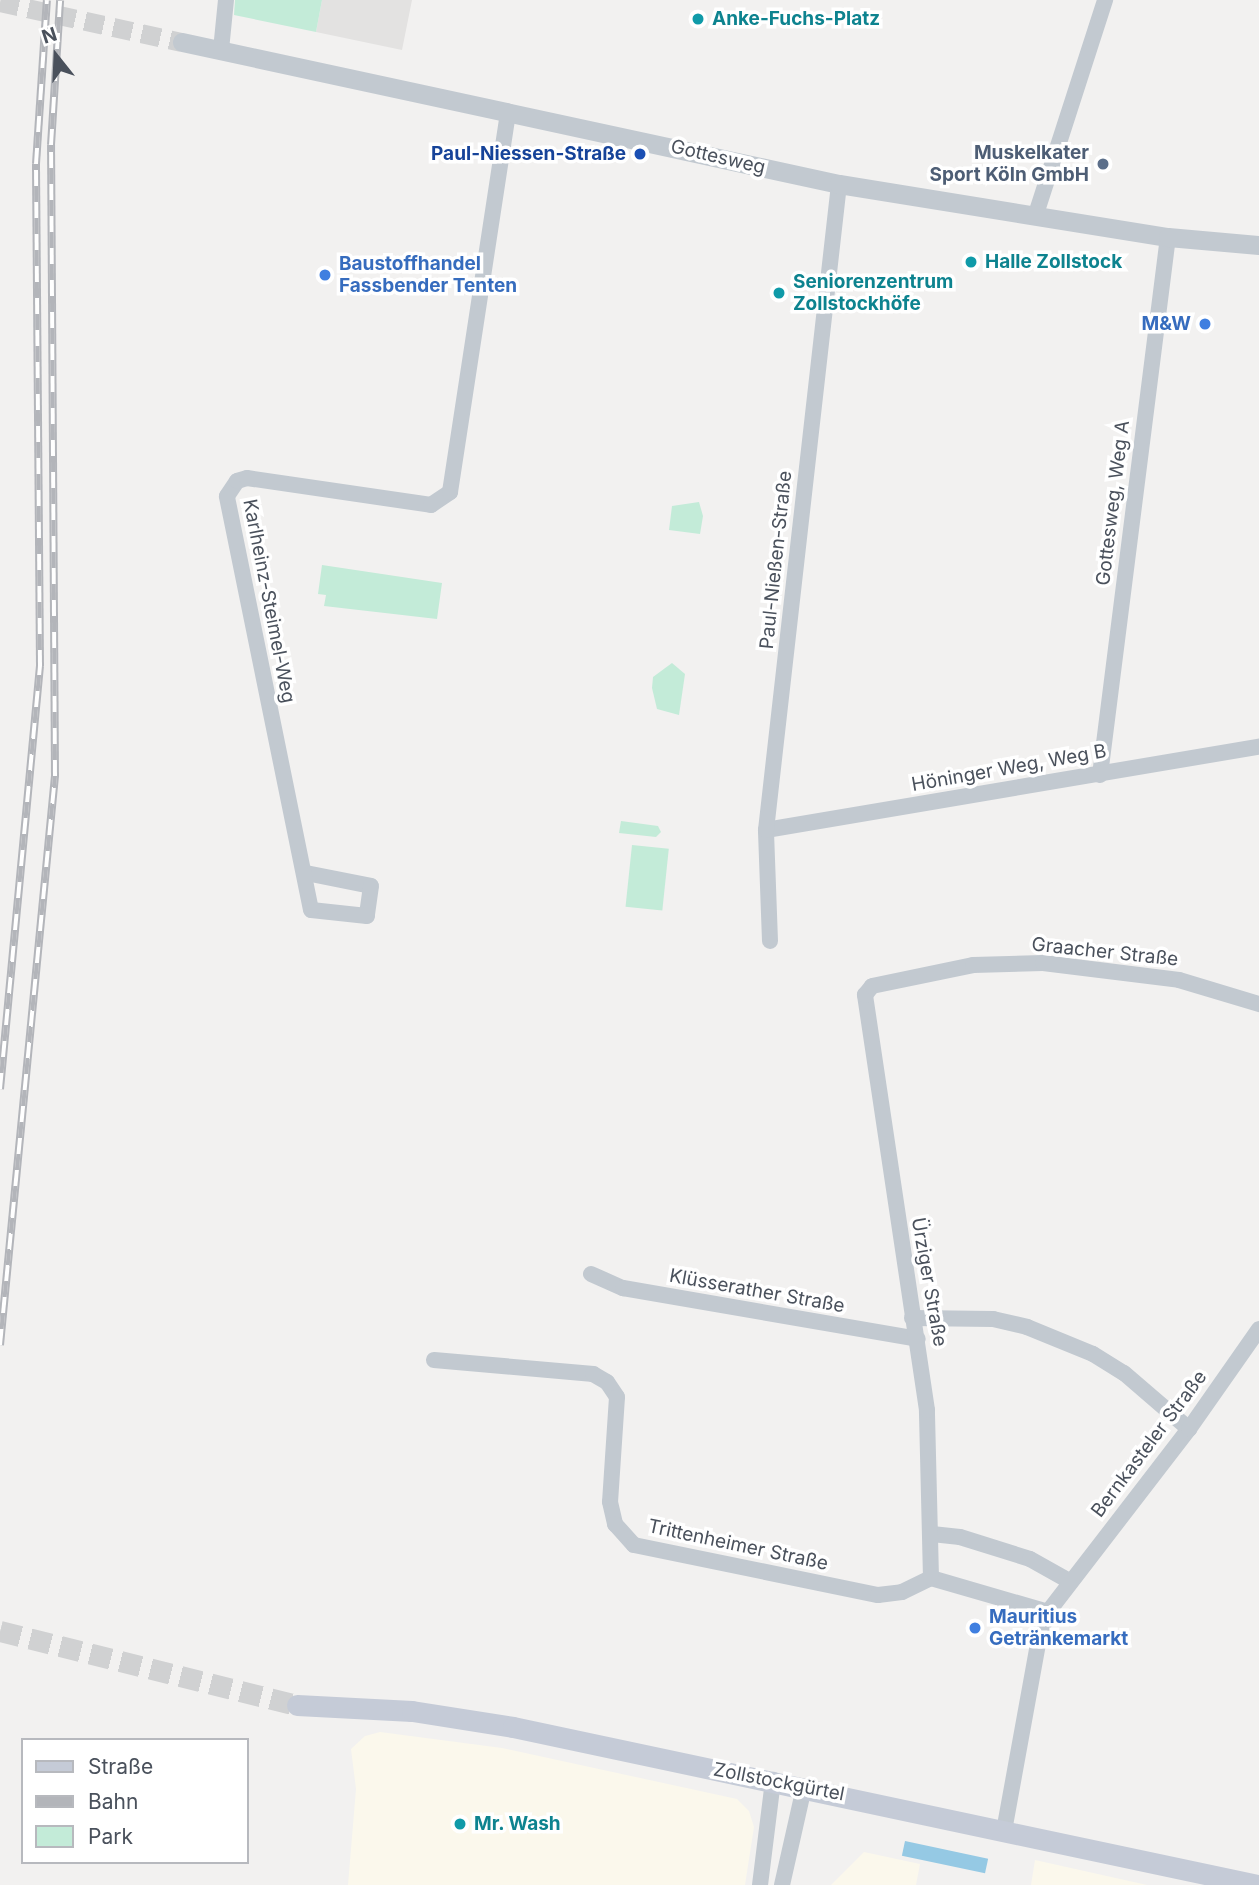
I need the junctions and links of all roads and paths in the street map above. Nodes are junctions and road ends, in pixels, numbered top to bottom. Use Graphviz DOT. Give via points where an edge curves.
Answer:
graph roads {
  1 [pos="226,0"];
  2 [pos="1105,0"];
  3 [pos="182,42"];
  4 [pos="221,50"];
  5 [pos="508,111"];
  6 [pos="839,184"];
  7 [pos="1036,214"];
  8 [pos="1168,237"];
  9 [pos="1259,244"];
  10 [pos="1259,747"];
  11 [pos="1100,775"];
  12 [pos="766,830"];
  13 [pos="306,873"];
  14 [pos="770,941"];
  15 [pos="865,995"];
  16 [pos="1259,1004"];
  17 [pos="591,1274"];
  18 [pos="912,1318"];
  19 [pos="1259,1329"];
  20 [pos="918,1339"];
  21 [pos="434,1360"];
  22 [pos="1189,1429"];
  23 [pos="932,1534"];
  24 [pos="931,1578"];
  25 [pos="1069,1581"];
  26 [pos="1048,1612"];
  27 [pos="297,1705"];
  28 [pos="773,1780"];
  29 [pos="804,1787"];
  30 [pos="1004,1831"];
  31 [pos="760,1885"];
  32 [pos="782,1885"];
  33 [pos="1257,1885"];
  1 -- 4 [label="street"];
  2 -- 7 [label="street"];
  3 -- 4 [label="street, Gottesweg"];
  4 -- 5 [label="street, Gottesweg"];
  5 -- 6 [label="street, Gottesweg"];
  5 -- 13 [label="street, Karlheinz-Steimel-Weg" via="450,492 431,505 247,478 237,481 227,496 261,676"];
  6 -- 7 [label="street, Gottesweg"];
  6 -- 12 [label="street, Paul-Nießen-Straße"];
  7 -- 8 [label="street, Gottesweg"];
  8 -- 9 [label="street, Gottesweg"];
  8 -- 11 [label="street, Gottesweg, Weg A"];
  10 -- 11 [label="street, Höninger Weg, Weg B"];
  11 -- 12 [label="street, Höninger Weg, Weg B"];
  12 -- 14 [label="street, Paul-Nießen-Straße"];
  15 -- 16 [label="street, Graacher Straße" via="872,986 973,965 1044,963 1179,980"];
  15 -- 18 [label="street, Ürziger Straße"];
  17 -- 20 [label="street, Klüsserather Straße" via="622,1288"];
  18 -- 20 [label="street, Ürziger Straße"];
  18 -- 22 [label="street" via="993,1318 1060,1341 1124,1373"];
  19 -- 22 [label="street, Bernkasteler Straße"];
  20 -- 23 [label="street, Ürziger Straße"];
  21 -- 24 [label="street, Trittenheimer Straße" via="593,1374 607,1381 617,1397 610,1502 615,1524 634,1545 878,1595 902,1592"];
  22 -- 25 [label="street, Bernkasteler Straße"];
  23 -- 24 [label="street, Ürziger Straße"];
  23 -- 25 [label="street" via="960,1537 1030,1559"];
  24 -- 26 [label="street"];
  25 -- 26 [label="street, Bernkasteler Straße"];
  26 -- 30 [label="street, Bernkasteler Straße" via="1039,1639"];
  27 -- 28 [label="main road, Zollstockgürtel" via="412,1711"];
  28 -- 29 [label="main road, Zollstockgürtel"];
  28 -- 31 [label="street"];
  29 -- 30 [label="main road, Zollstockgürtel"];
  29 -- 32 [label="street"];
  30 -- 33 [label="main road, Zollstockgürtel"];
}
